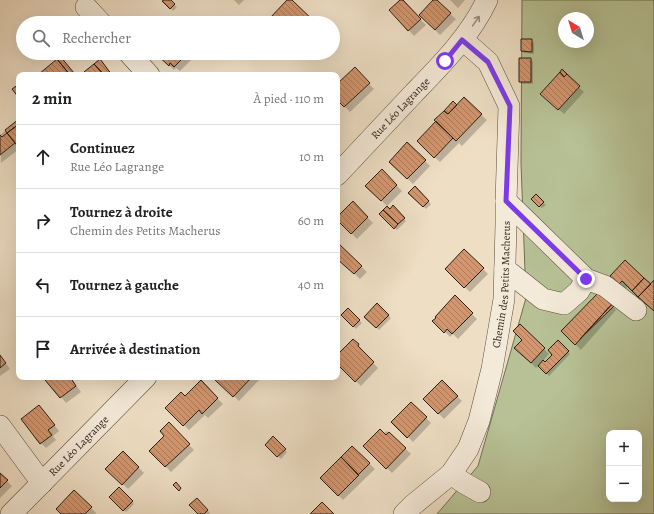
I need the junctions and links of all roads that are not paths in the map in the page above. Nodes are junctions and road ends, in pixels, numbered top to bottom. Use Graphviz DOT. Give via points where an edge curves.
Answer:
graph roads {
  1 [pos="487,0"];
  2 [pos="86,6"];
  3 [pos="95,16"];
  4 [pos="462,40"];
  5 [pos="135,60"];
  6 [pos="146,72"];
  7 [pos="340,172"];
  8 [pos="506,201"];
  9 [pos="505,269"];
  10 [pos="586,279"];
  11 [pos="636,310"];
  12 [pos="143,380"];
  13 [pos="0,426"];
  14 [pos="452,474"];
  15 [pos="42,483"];
  16 [pos="480,492"];
  17 [pos="11,514"];
  18 [pos="404,514"];
  4 -- 1 [label="street, Rue Léo Lagrange, one-way" via="480,15"];
  2 -- 3 [label="street"];
  4 -- 7 [label="street, Rue Léo Lagrange"];
  4 -- 8 [label="street, Chemin des Petits Macherus" via="488,62 510,106"];
  5 -- 6 [label="street"];
  8 -- 9 [label="street, Chemin des Petits Macherus"];
  8 -- 10 [label="street"];
  9 -- 10 [label="street" via="543,299 564,304 579,291"];
  9 -- 14 [label="street, Chemin des Petits Macherus" via="504,299 492,369 479,421 468,449"];
  10 -- 11 [label="street" via="605,286"];
  12 -- 15 [label="street, Rue Léo Lagrange"];
  13 -- 15 [label="street"];
  14 -- 16 [label="street"];
  14 -- 18 [label="street, Chemin des Petits Macherus"];
  15 -- 17 [label="street, Rue Léo Lagrange"];
}
